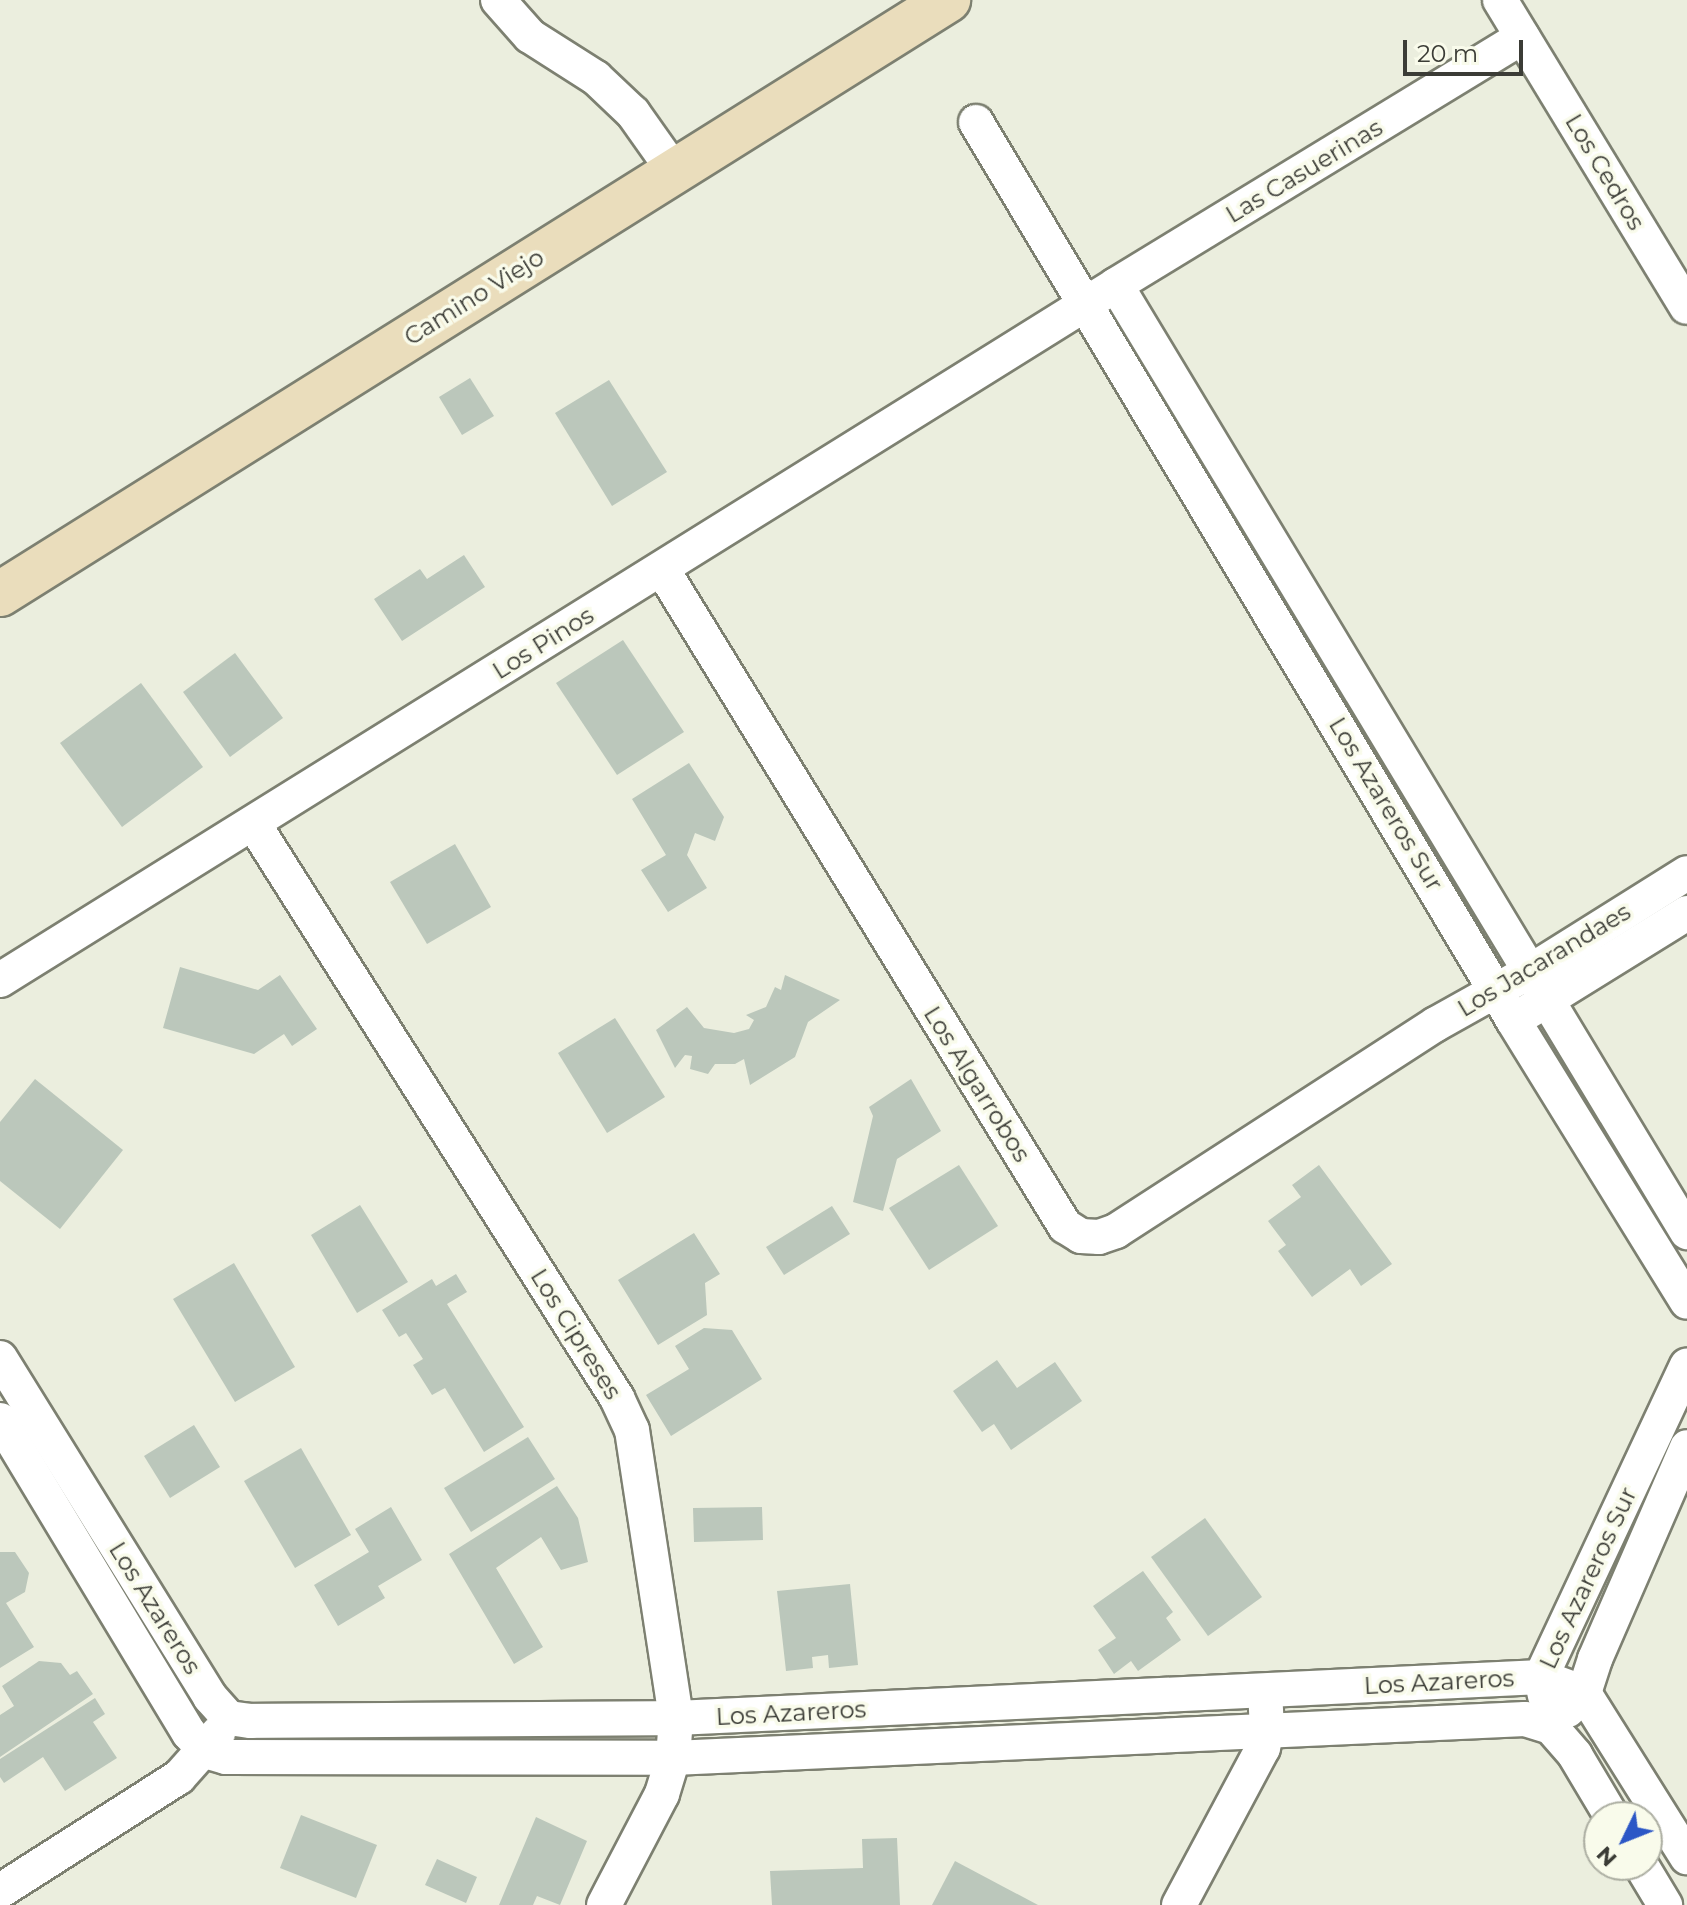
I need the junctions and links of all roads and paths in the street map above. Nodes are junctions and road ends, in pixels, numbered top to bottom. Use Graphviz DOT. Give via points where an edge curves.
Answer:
graph roads {
  1 [pos="498,0"];
  2 [pos="948,0"];
  3 [pos="1500,0"];
  4 [pos="1522,37"];
  5 [pos="976,122"];
  6 [pos="674,171"];
  7 [pos="1116,285"];
  8 [pos="1085,304"];
  9 [pos="1687,307"];
  10 [pos="662,569"];
  11 [pos="0,594"];
  12 [pos="253,823"];
  13 [pos="1687,873"];
  14 [pos="1687,913"];
  15 [pos="1531,971"];
  16 [pos="0,980"];
  17 [pos="1547,1001"];
  18 [pos="1506,1005"];
  19 [pos="1436,1024"];
  20 [pos="1687,1232"];
  21 [pos="1687,1302"];
  22 [pos="0,1358"];
  23 [pos="1687,1366"];
  24 [pos="0,1420"];
  25 [pos="1687,1447"];
  26 [pos="1541,1677"];
  27 [pos="1265,1692"];
  28 [pos="1584,1693"];
  29 [pos="229,1718"];
  30 [pos="676,1718"];
  31 [pos="1551,1727"];
  32 [pos="1267,1729"];
  33 [pos="205,1751"];
  34 [pos="673,1758"];
  35 [pos="1602,1801"];
  36 [pos="1687,1857"];
  37 [pos="1651,1881"];
  38 [pos="0,1891"];
  39 [pos="604,1905"];
  40 [pos="1179,1905"];
  41 [pos="1665,1905"];
  1 -- 6 [label="street" via="530,36 596,78 624,104"];
  2 -- 6 [label="main road, Camino Viejo"];
  3 -- 4 [label="street, Los Cedros"];
  4 -- 7 [label="street, Las Casuerinas"];
  4 -- 9 [label="street, Los Cedros"];
  5 -- 8 [label="street, Los Azareros Sur"];
  6 -- 11 [label="main road, Camino Viejo"];
  7 -- 8 [label="street, Las Casuerinas"];
  7 -- 15 [label="street, Los Azareros Sur"];
  8 -- 10 [label="street, Los Pinos"];
  8 -- 18 [label="street, Los Azareros Sur"];
  10 -- 12 [label="street, Los Pinos"];
  10 -- 19 [label="street, Los Algarrobos" via="1065,1226 1081,1236 1116,1231"];
  12 -- 16 [label="street, Los Pinos"];
  12 -- 30 [label="street, Los Cipreses" via="617,1398 632,1430"];
  13 -- 15 [label="street, Los Jacarandaes"];
  14 -- 17 [label="street, Los Jacarandaes"];
  15 -- 17 [label="street, Los Azareros Sur"];
  15 -- 18 [label="street, Los Jacarandaes"];
  17 -- 18 [label="street, Los Jacarandaes"];
  17 -- 20 [label="street, Los Azareros Sur"];
  18 -- 19 [label="street, Los Jacarandaes"];
  18 -- 21 [label="street, Los Azareros Sur"];
  22 -- 29 [label="street, Los Azareros" via="210,1697"];
  23 -- 26 [label="street, Los Azareros Sur"];
  24 -- 33 [label="street, Los Azareros" via="189,1733"];
  25 -- 28 [label="street, Los Azareros Sur"];
  26 -- 27 [label="street, Los Azareros"];
  26 -- 28 [label="street, Los Azareros"];
  26 -- 31 [label="street, Los Azareros Sur"];
  27 -- 30 [label="street, Los Azareros"];
  27 -- 32 [label="street"];
  28 -- 31 [label="street, Los Azareros Sur"];
  28 -- 36 [label="street"];
  29 -- 30 [label="street, Los Azareros"];
  29 -- 33 [label="street"];
  30 -- 34 [label="street, Los Cipreses"];
  31 -- 32 [label="street, Los Azareros" via="1525,1719"];
  31 -- 35 [label="street"];
  32 -- 34 [label="street, Los Azareros"];
  32 -- 40 [label="street" via="1263,1748"];
  33 -- 34 [label="street, Los Azareros" via="226,1757"];
  33 -- 38 [label="street" via="179,1777"];
  34 -- 39 [label="street, Los Cipreses" via="662,1794"];
  37 -- 41 [label="street"];
}
